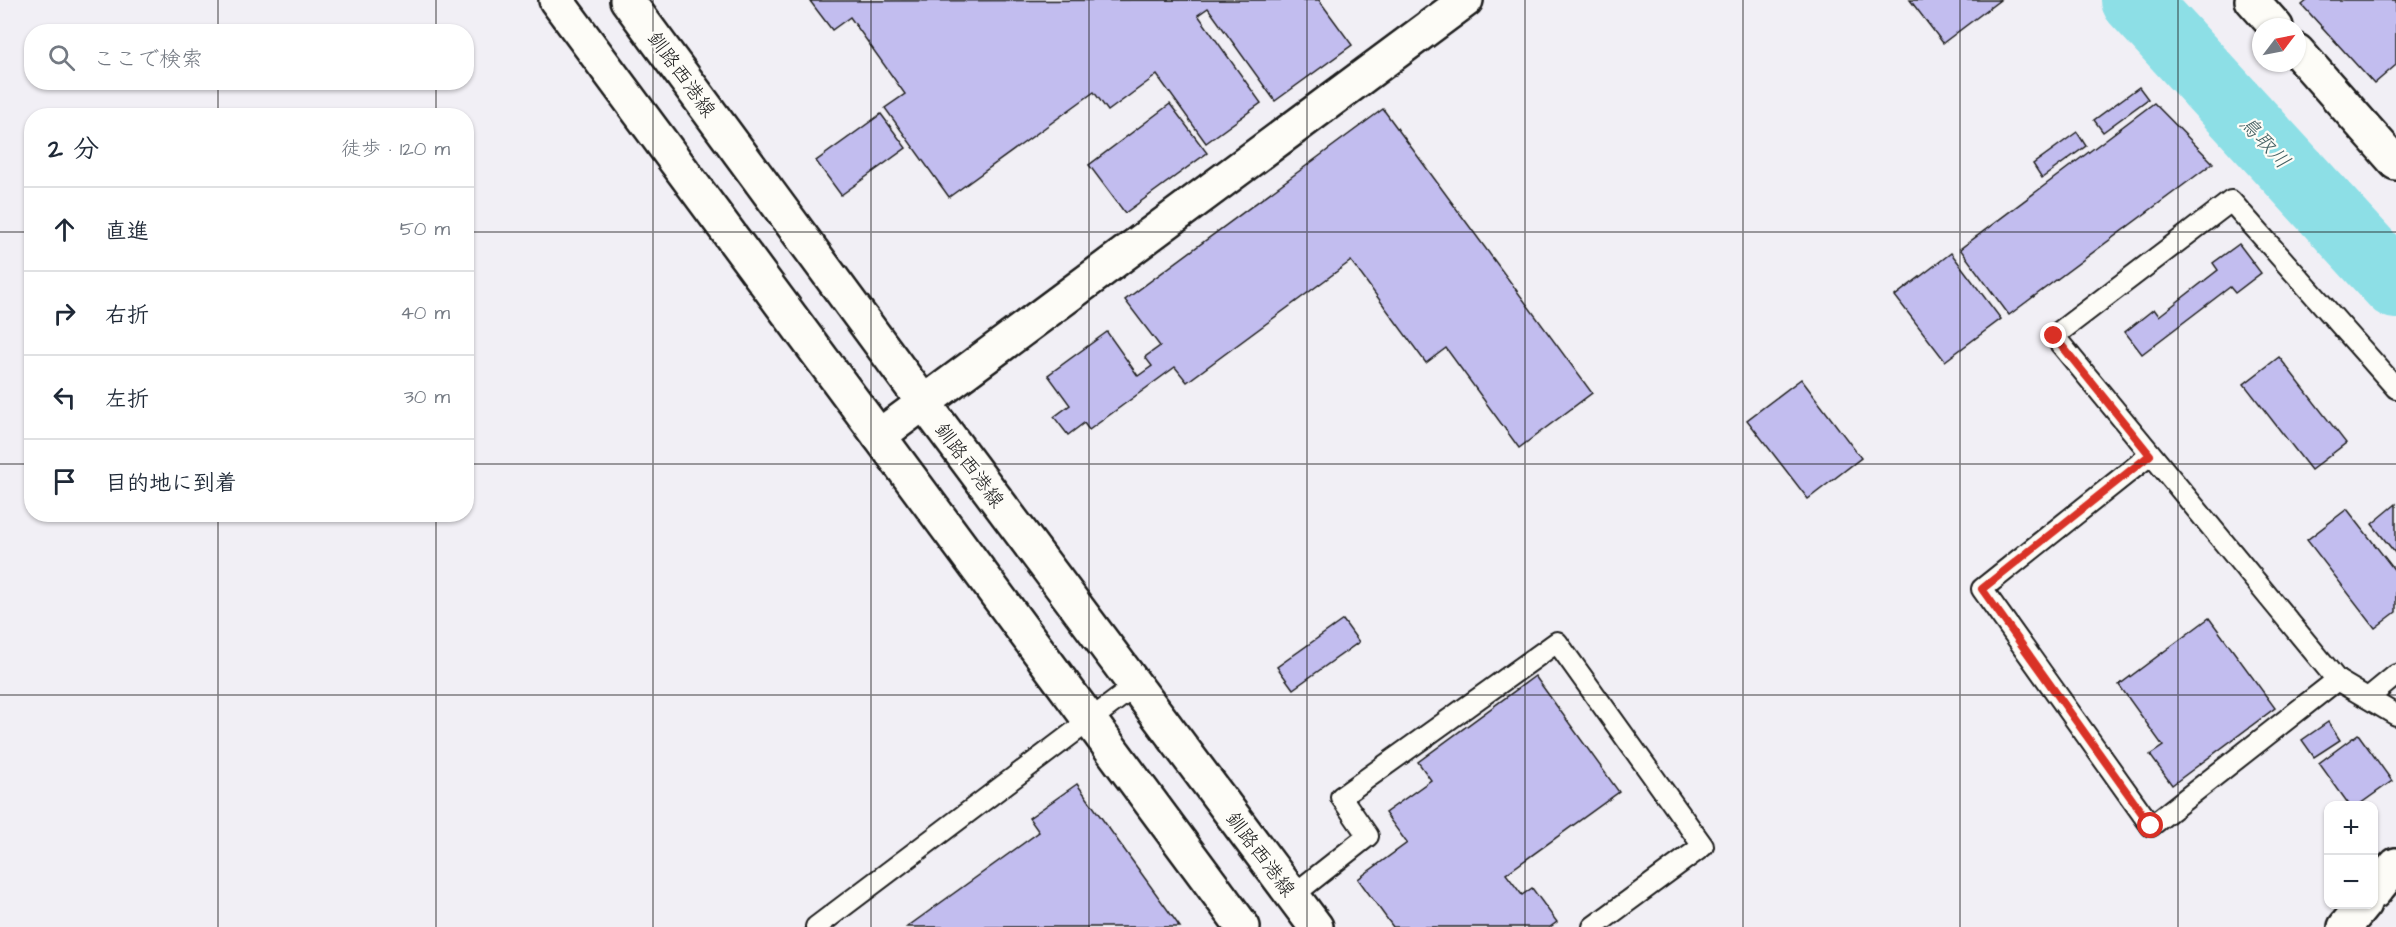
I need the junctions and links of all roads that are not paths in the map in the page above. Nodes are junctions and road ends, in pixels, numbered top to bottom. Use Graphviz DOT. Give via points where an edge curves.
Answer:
graph roads {
  1 [pos="556,0"];
  2 [pos="627,0"];
  3 [pos="1466,0"];
  4 [pos="2252,0"];
  5 [pos="2268,18"];
  6 [pos="2306,61"];
  7 [pos="2396,163"];
  8 [pos="2396,388"];
  9 [pos="924,403"];
  10 [pos="879,436"];
  11 [pos="2150,455"];
  12 [pos="2396,675"];
  13 [pos="2337,680"];
  14 [pos="1135,686"];
  15 [pos="2368,698"];
  16 [pos="2396,715"];
  17 [pos="1088,721"];
  18 [pos="2396,865"];
  19 [pos="2378,886"];
  20 [pos="1292,896"];
  21 [pos="2360,909"];
  22 [pos="816,927"];
  23 [pos="1243,927"];
  24 [pos="1316,927"];
  25 [pos="1593,927"];
  26 [pos="2345,927"];
  1 -- 10 [label="main road"];
  2 -- 9 [label="main road, 釧路西港線"];
  3 -- 9 [label="main road"];
  4 -- 5 [label="main road"];
  6 -- 7 [label="main road"];
  8 -- 11 [label="lane" via="2231,201 2054,336"];
  9 -- 10 [label="main road"];
  9 -- 14 [label="main road, 釧路西港線"];
  10 -- 17 [label="main road"];
  11 -- 13 [label="lane"];
  11 -- 13 [label="lane" via="1982,589 2151,826"];
  12 -- 15 [label="lane"];
  13 -- 15 [label="lane"];
  14 -- 17 [label="lane"];
  14 -- 20 [label="main road, 釧路西港線"];
  15 -- 16 [label="lane"];
  17 -- 22 [label="lane"];
  17 -- 23 [label="main road"];
  18 -- 19 [label="main road"];
  20 -- 24 [label="main road, 釧路西港線"];
  20 -- 25 [label="lane" via="1368,836 1341,797 1557,642 1703,846"];
  21 -- 26 [label="main road"];
}
